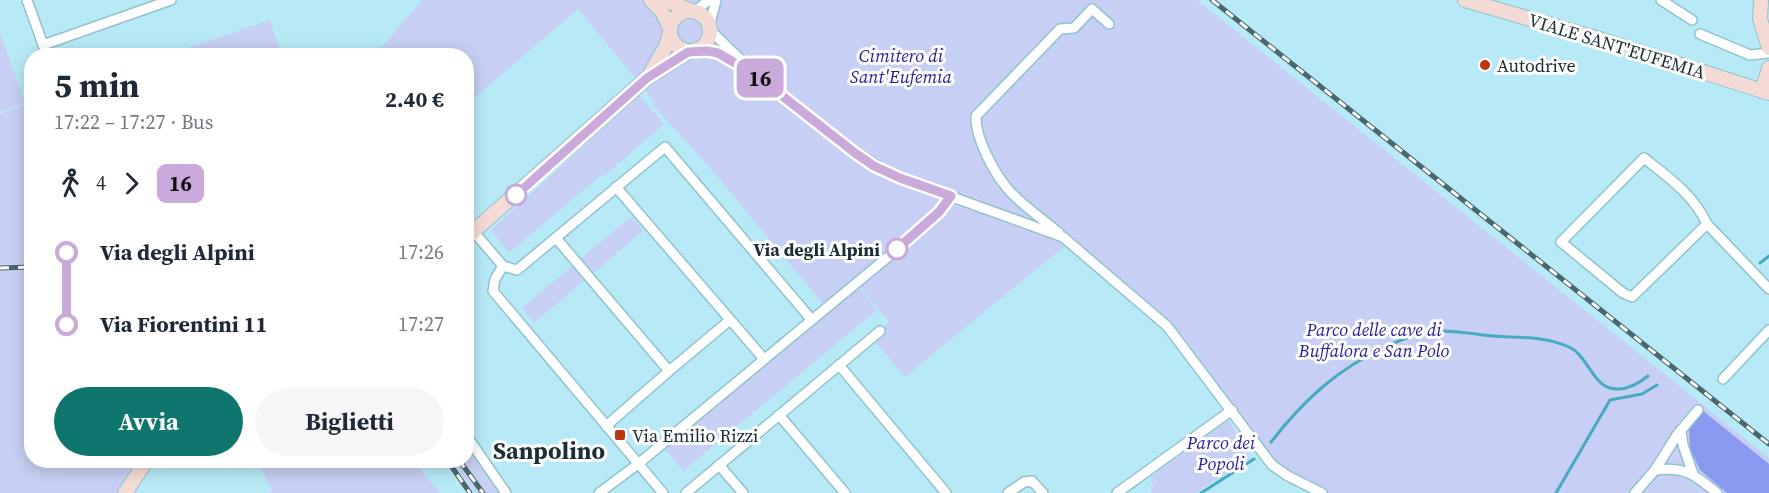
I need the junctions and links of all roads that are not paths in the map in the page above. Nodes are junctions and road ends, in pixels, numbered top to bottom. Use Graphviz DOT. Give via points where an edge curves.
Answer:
graph roads {
  1 [pos="27,0"];
  2 [pos="171,0"];
  3 [pos="651,0"];
  4 [pos="666,0"];
  5 [pos="709,0"];
  6 [pos="716,0"];
  7 [pos="1466,0"];
  8 [pos="1661,0"];
  9 [pos="1763,2"];
  10 [pos="692,11"];
  11 [pos="1692,20"];
  12 [pos="1109,24"];
  13 [pos="710,27"];
  14 [pos="670,30"];
  15 [pos="1700,34"];
  16 [pos="43,45"];
  17 [pos="44,48"];
  18 [pos="1769,48"];
  19 [pos="692,51"];
  20 [pos="1769,53"];
  21 [pos="1769,68"];
  22 [pos="757,76"];
  23 [pos="647,78"];
  24 [pos="1766,92"];
  25 [pos="616,187"];
  26 [pos="951,196"];
  27 [pos="1707,224"];
  28 [pos="474,231"];
  29 [pos="1064,237"];
  30 [pos="556,238"];
  31 [pos="474,239"];
  32 [pos="503,266"];
  33 [pos="1769,289"];
  34 [pos="811,319"];
  35 [pos="730,320"];
  36 [pos="880,330"];
  37 [pos="1769,330"];
  38 [pos="764,360"];
  39 [pos="839,365"];
  40 [pos="669,370"];
  41 [pos="1723,379"];
  42 [pos="1232,410"];
  43 [pos="1698,410"];
  44 [pos="779,415"];
  45 [pos="606,426"];
  46 [pos="1681,430"];
  47 [pos="474,447"];
  48 [pos="638,464"];
  49 [pos="719,465"];
  50 [pos="142,468"];
  51 [pos="1655,470"];
  52 [pos="1693,474"];
  53 [pos="125,493"];
  54 [pos="506,493"];
  55 [pos="599,493"];
  56 [pos="663,493"];
  57 [pos="686,493"];
  58 [pos="743,493"];
  59 [pos="845,493"];
  60 [pos="946,493"];
  61 [pos="1008,493"];
  62 [pos="1043,493"];
  63 [pos="1117,493"];
  64 [pos="1322,493"];
  65 [pos="1635,493"];
  66 [pos="1717,493"];
  1 -- 16 [label="street"];
  2 -- 16 [label="street"];
  3 -- 14 [label="street"];
  4 -- 10 [label="street"];
  5 -- 10 [label="street"];
  6 -- 13 [label="street"];
  7 -- 24 [label="street, VIALE SANT'EUFEMIA"];
  8 -- 11 [label="street"];
  9 -- 18 [label="street" via="1760,19"];
  10 -- 13 [label="street" via="706,18"];
  10 -- 14 [label="street" via="677,16"];
  12 -- 29 [label="street" via="1092,9 1074,28 1060,29 976,116 987,155 1007,188"];
  13 -- 19 [label="street" via="707,44"];
  13 -- 22 [label="street"];
  14 -- 19 [label="street" via="676,46"];
  14 -- 23 [label="street" via="666,46"];
  15 -- 20 [label="street" via="1750,55"];
  16 -- 17 [label="street"];
  19 -- 22 [label="street" via="718,53"];
  19 -- 23 [label="street"];
  21 -- 24 [label="street"];
  22 -- 26 [label="street" via="874,166"];
  23 -- 28 [label="street"];
  25 -- 30 [label="street"];
  25 -- 34 [label="street" via="665,147"];
  25 -- 35 [label="street"];
  26 -- 29 [label="street"];
  26 -- 34 [label="street" via="912,237"];
  27 -- 27 [label="street" via="1680,187 1644,158 1561,242 1632,297"];
  27 -- 33 [label="street"];
  29 -- 42 [label="street" via="1167,326"];
  30 -- 32 [label="street" via="517,270"];
  30 -- 40 [label="street"];
  31 -- 32 [label="street"];
  32 -- 45 [label="street" via="493,291"];
  34 -- 38 [label="street"];
  35 -- 38 [label="street"];
  35 -- 40 [label="street"];
  36 -- 39 [label="street"];
  37 -- 41 [label="street"];
  38 -- 48 [label="street"];
  39 -- 44 [label="street"];
  39 -- 60 [label="street"];
  40 -- 45 [label="street"];
  42 -- 63 [label="street"];
  42 -- 64 [label="street" via="1272,465"];
  43 -- 46 [label="street"];
  44 -- 49 [label="street"];
  44 -- 59 [label="street"];
  45 -- 48 [label="street"];
  46 -- 51 [label="street"];
  46 -- 52 [label="street"];
  47 -- 54 [label="street"];
  48 -- 55 [label="street"];
  48 -- 56 [label="street"];
  49 -- 57 [label="street"];
  49 -- 58 [label="street"];
  50 -- 53 [label="street"];
  51 -- 52 [label="street" via="1671,468"];
  51 -- 65 [label="street"];
  52 -- 66 [label="street"];
  61 -- 62 [label="street" via="1032,481"];
}
